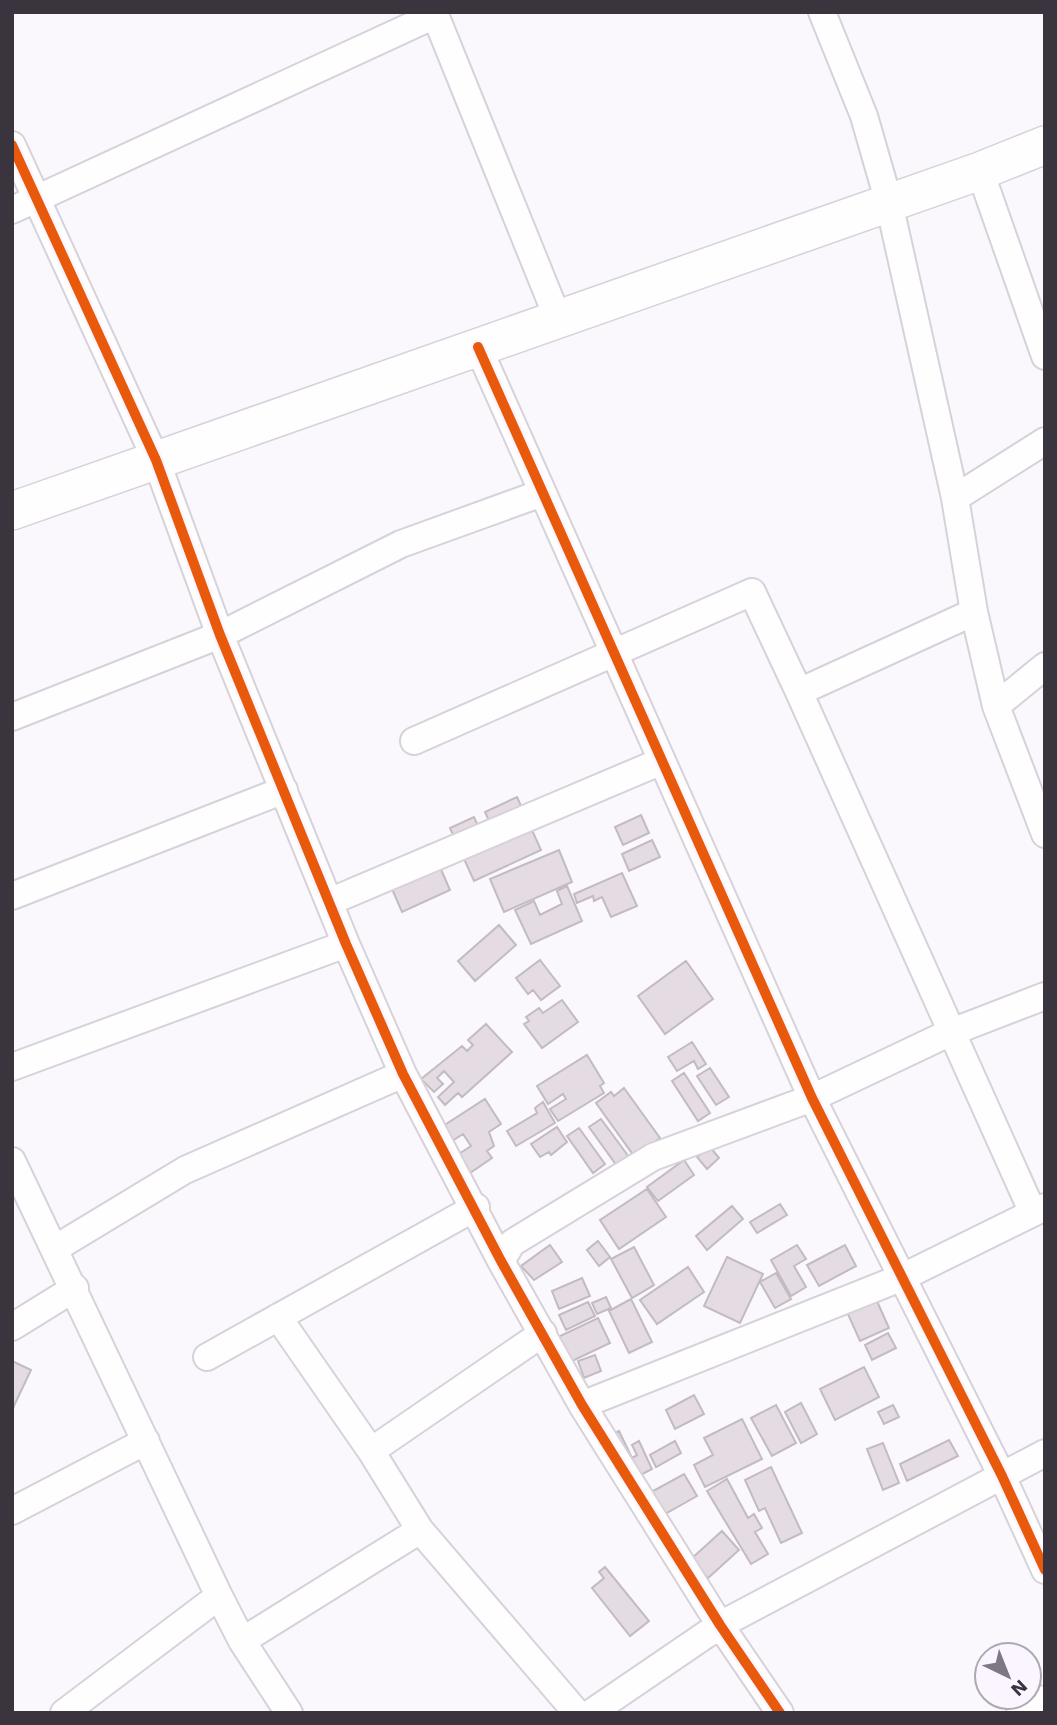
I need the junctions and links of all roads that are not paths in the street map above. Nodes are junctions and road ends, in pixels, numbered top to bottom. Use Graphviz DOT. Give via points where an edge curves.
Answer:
graph roads {
  1 [pos="822,12"];
  2 [pos="434,14"];
  3 [pos="12,145"];
  4 [pos="1045,145"];
  5 [pos="980,171"];
  6 [pos="889,203"];
  7 [pos="24,204"];
  8 [pos="558,319"];
  9 [pos="478,347"];
  10 [pos="1045,356"];
  11 [pos="1045,441"];
  12 [pos="156,460"];
  13 [pos="542,493"];
  14 [pos="955,498"];
  15 [pos="12,510"];
  16 [pos="974,612"];
  17 [pos="220,635"];
  18 [pos="614,654"];
  19 [pos="1045,666"];
  20 [pos="799,692"];
  21 [pos="996,706"];
  22 [pos="12,718"];
  23 [pos="414,741"];
  24 [pos="662,761"];
  25 [pos="284,790"];
  26 [pos="1045,834"];
  27 [pos="12,897"];
  28 [pos="329,902"];
  29 [pos="346,944"];
  30 [pos="1045,996"];
  31 [pos="949,1033"];
  32 [pos="12,1067"];
  33 [pos="403,1074"];
  34 [pos="812,1098"];
  35 [pos="12,1161"];
  36 [pos="475,1207"];
  37 [pos="1039,1210"];
  38 [pos="55,1248"];
  39 [pos="501,1261"];
  40 [pos="902,1277"];
  41 [pos="75,1288"];
  42 [pos="278,1317"];
  43 [pos="12,1327"];
  44 [pos="543,1333"];
  45 [pos="207,1357"];
  46 [pos="582,1405"];
  47 [pos="146,1441"];
  48 [pos="371,1451"];
  49 [pos="1045,1453"];
  50 [pos="1002,1476"];
  51 [pos="12,1511"];
  52 [pos="421,1530"];
  53 [pos="1045,1570"];
  54 [pos="219,1596"];
  55 [pos="720,1625"];
  56 [pos="242,1642"];
  57 [pos="1045,1699"];
  58 [pos="64,1713"];
  59 [pos="289,1713"];
  60 [pos="576,1713"];
  61 [pos="591,1713"];
  62 [pos="780,1713"];
  63 [pos="1020,1713"];
  1 -- 6 [label="street" via="864,116"];
  2 -- 7 [label="street"];
  2 -- 8 [label="street"];
  3 -- 7 [label="street"];
  4 -- 5 [label="street"];
  5 -- 6 [label="street"];
  5 -- 10 [label="street"];
  6 -- 8 [label="street"];
  6 -- 14 [label="street"];
  7 -- 12 [label="street"];
  8 -- 9 [label="street"];
  9 -- 12 [label="street"];
  9 -- 13 [label="street"];
  11 -- 14 [label="street"];
  12 -- 15 [label="street"];
  12 -- 17 [label="street"];
  13 -- 17 [label="street" via="401,544"];
  13 -- 18 [label="street"];
  14 -- 16 [label="street"];
  16 -- 20 [label="street"];
  16 -- 21 [label="street"];
  17 -- 22 [label="street"];
  17 -- 25 [label="street"];
  18 -- 20 [label="street" via="752,592"];
  18 -- 23 [label="street"];
  18 -- 24 [label="street"];
  19 -- 21 [label="street"];
  20 -- 31 [label="street"];
  21 -- 26 [label="street"];
  24 -- 28 [label="street"];
  24 -- 34 [label="street"];
  25 -- 27 [label="street"];
  25 -- 28 [label="street"];
  28 -- 29 [label="street"];
  29 -- 32 [label="street"];
  29 -- 33 [label="street"];
  30 -- 31 [label="street"];
  31 -- 34 [label="street"];
  31 -- 37 [label="street"];
  33 -- 36 [label="street"];
  33 -- 38 [label="street" via="185,1170"];
  34 -- 39 [label="street" via="653,1157 512,1243"];
  34 -- 40 [label="street"];
  35 -- 38 [label="street"];
  36 -- 39 [label="street"];
  36 -- 42 [label="street"];
  37 -- 40 [label="street"];
  38 -- 41 [label="street"];
  39 -- 44 [label="street"];
  40 -- 46 [label="street"];
  40 -- 50 [label="street"];
  41 -- 43 [label="street"];
  41 -- 47 [label="street"];
  42 -- 45 [label="street"];
  42 -- 48 [label="street"];
  44 -- 46 [label="street"];
  44 -- 48 [label="street"];
  46 -- 55 [label="street"];
  47 -- 51 [label="street"];
  47 -- 54 [label="street"];
  48 -- 52 [label="street"];
  49 -- 50 [label="street"];
  50 -- 53 [label="street"];
  50 -- 55 [label="street"];
  52 -- 56 [label="street"];
  52 -- 60 [label="street"];
  54 -- 56 [label="street"];
  54 -- 58 [label="street"];
  55 -- 61 [label="street"];
  55 -- 62 [label="street"];
  56 -- 59 [label="street"];
  57 -- 63 [label="street"];
}
